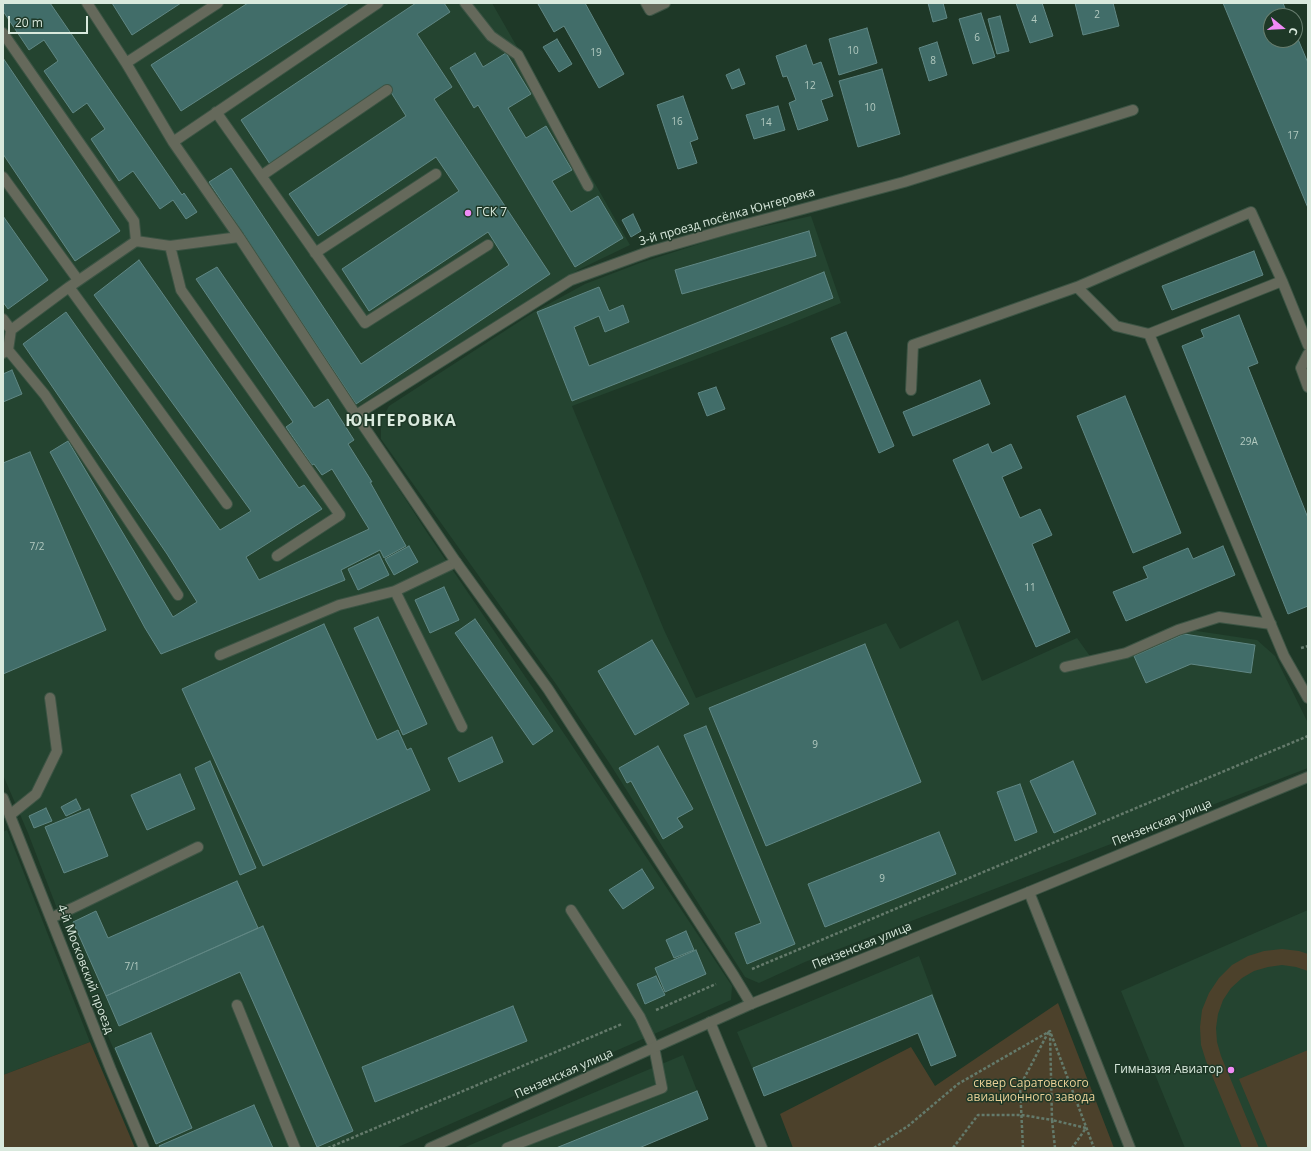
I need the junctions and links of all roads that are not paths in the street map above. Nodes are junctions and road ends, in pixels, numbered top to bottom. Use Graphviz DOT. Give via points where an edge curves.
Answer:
graph roads {
  1 [pos="87,3"];
  2 [pos="218,3"];
  3 [pos="378,3"];
  4 [pos="465,3"];
  5 [pos="646,3"];
  6 [pos="665,3"];
  7 [pos="3,33"];
  8 [pos="126,62"];
  9 [pos="387,90"];
  10 [pos="1133,110"];
  11 [pos="216,112"];
  12 [pos="173,142"];
  13 [pos="436,174"];
  14 [pos="261,176"];
  15 [pos="3,177"];
  16 [pos="588,186"];
  17 [pos="239,236"];
  18 [pos="136,240"];
  19 [pos="488,245"];
  20 [pos="170,246"];
  21 [pos="315,253"];
  22 [pos="78,280"];
  23 [pos="1282,281"];
  24 [pos="69,287"];
  25 [pos="1077,287"];
  26 [pos="3,319"];
  27 [pos="11,330"];
  28 [pos="1150,334"];
  29 [pos="1308,345"];
  30 [pos="6,351"];
  31 [pos="1308,354"];
  32 [pos="1308,387"];
  33 [pos="911,390"];
  34 [pos="356,415"];
  35 [pos="227,504"];
  36 [pos="277,556"];
  37 [pos="456,562"];
  38 [pos="395,591"];
  39 [pos="178,595"];
  40 [pos="1271,624"];
  41 [pos="220,655"];
  42 [pos="1065,667"];
  43 [pos="50,698"];
  44 [pos="1308,698"];
  45 [pos="462,728"];
  46 [pos="1307,780"];
  47 [pos="3,798"];
  48 [pos="10,815"];
  49 [pos="198,847"];
  50 [pos="1029,892"];
  51 [pos="571,910"];
  52 [pos="51,918"];
  53 [pos="751,1004"];
  54 [pos="237,1005"];
  55 [pos="710,1022"];
  56 [pos="654,1047"];
  57 [pos="144,1148"];
  58 [pos="294,1148"];
  59 [pos="430,1148"];
  60 [pos="507,1148"];
  61 [pos="762,1148"];
  62 [pos="1130,1148"];
  1 -- 8 [label="street"];
  2 -- 8 [label="street"];
  3 -- 11 [label="street"];
  4 -- 16 [label="street" via="491,36 518,55"];
  5 -- 6 [label="street" via="650,10"];
  7 -- 18 [label="street" via="134,221"];
  8 -- 12 [label="street"];
  9 -- 14 [label="street"];
  10 -- 34 [label="street, 3-й проезд посёлка Юнгеровка" via="904,182 728,228 648,252 571,280"];
  11 -- 12 [label="street"];
  11 -- 14 [label="street"];
  12 -- 17 [label="street"];
  13 -- 21 [label="street"];
  14 -- 21 [label="street"];
  15 -- 22 [label="street"];
  17 -- 20 [label="street"];
  17 -- 34 [label="street"];
  18 -- 20 [label="street"];
  18 -- 22 [label="street"];
  19 -- 21 [label="street" via="365,323"];
  20 -- 36 [label="street" via="181,290 340,515"];
  22 -- 24 [label="street"];
  23 -- 25 [label="street" via="1250,212"];
  23 -- 28 [label="street"];
  23 -- 29 [label="street"];
  24 -- 27 [label="street"];
  24 -- 35 [label="street"];
  25 -- 28 [label="street" via="1116,326"];
  25 -- 33 [label="street" via="913,345"];
  26 -- 27 [label="street"];
  27 -- 30 [label="street"];
  28 -- 40 [label="street"];
  30 -- 39 [label="street" via="45,395"];
  31 -- 32 [label="street" via="1301,368"];
  34 -- 37 [label="street"];
  37 -- 38 [label="street"];
  37 -- 53 [label="street" via="548,689"];
  38 -- 41 [label="street" via="339,605"];
  38 -- 45 [label="street"];
  40 -- 42 [label="street" via="1220,617 1178,630 1126,653"];
  40 -- 44 [label="street" via="1284,656"];
  43 -- 48 [label="street" via="57,751 36,794"];
  46 -- 50 [label="street, Пензенская улица"];
  47 -- 48 [label="street, 4-й Московский проезд"];
  48 -- 52 [label="street, 4-й Московский проезд"];
  49 -- 52 [label="street"];
  50 -- 53 [label="street, Пензенская улица"];
  50 -- 62 [label="street"];
  51 -- 56 [label="street" via="640,1017"];
  52 -- 57 [label="street, 4-й Московский проезд" via="110,1070"];
  53 -- 55 [label="street, Пензенская улица"];
  54 -- 58 [label="street"];
  55 -- 56 [label="street, Пензенская улица"];
  55 -- 61 [label="street"];
  56 -- 59 [label="street, Пензенская улица"];
  56 -- 60 [label="street" via="662,1088"];
}
